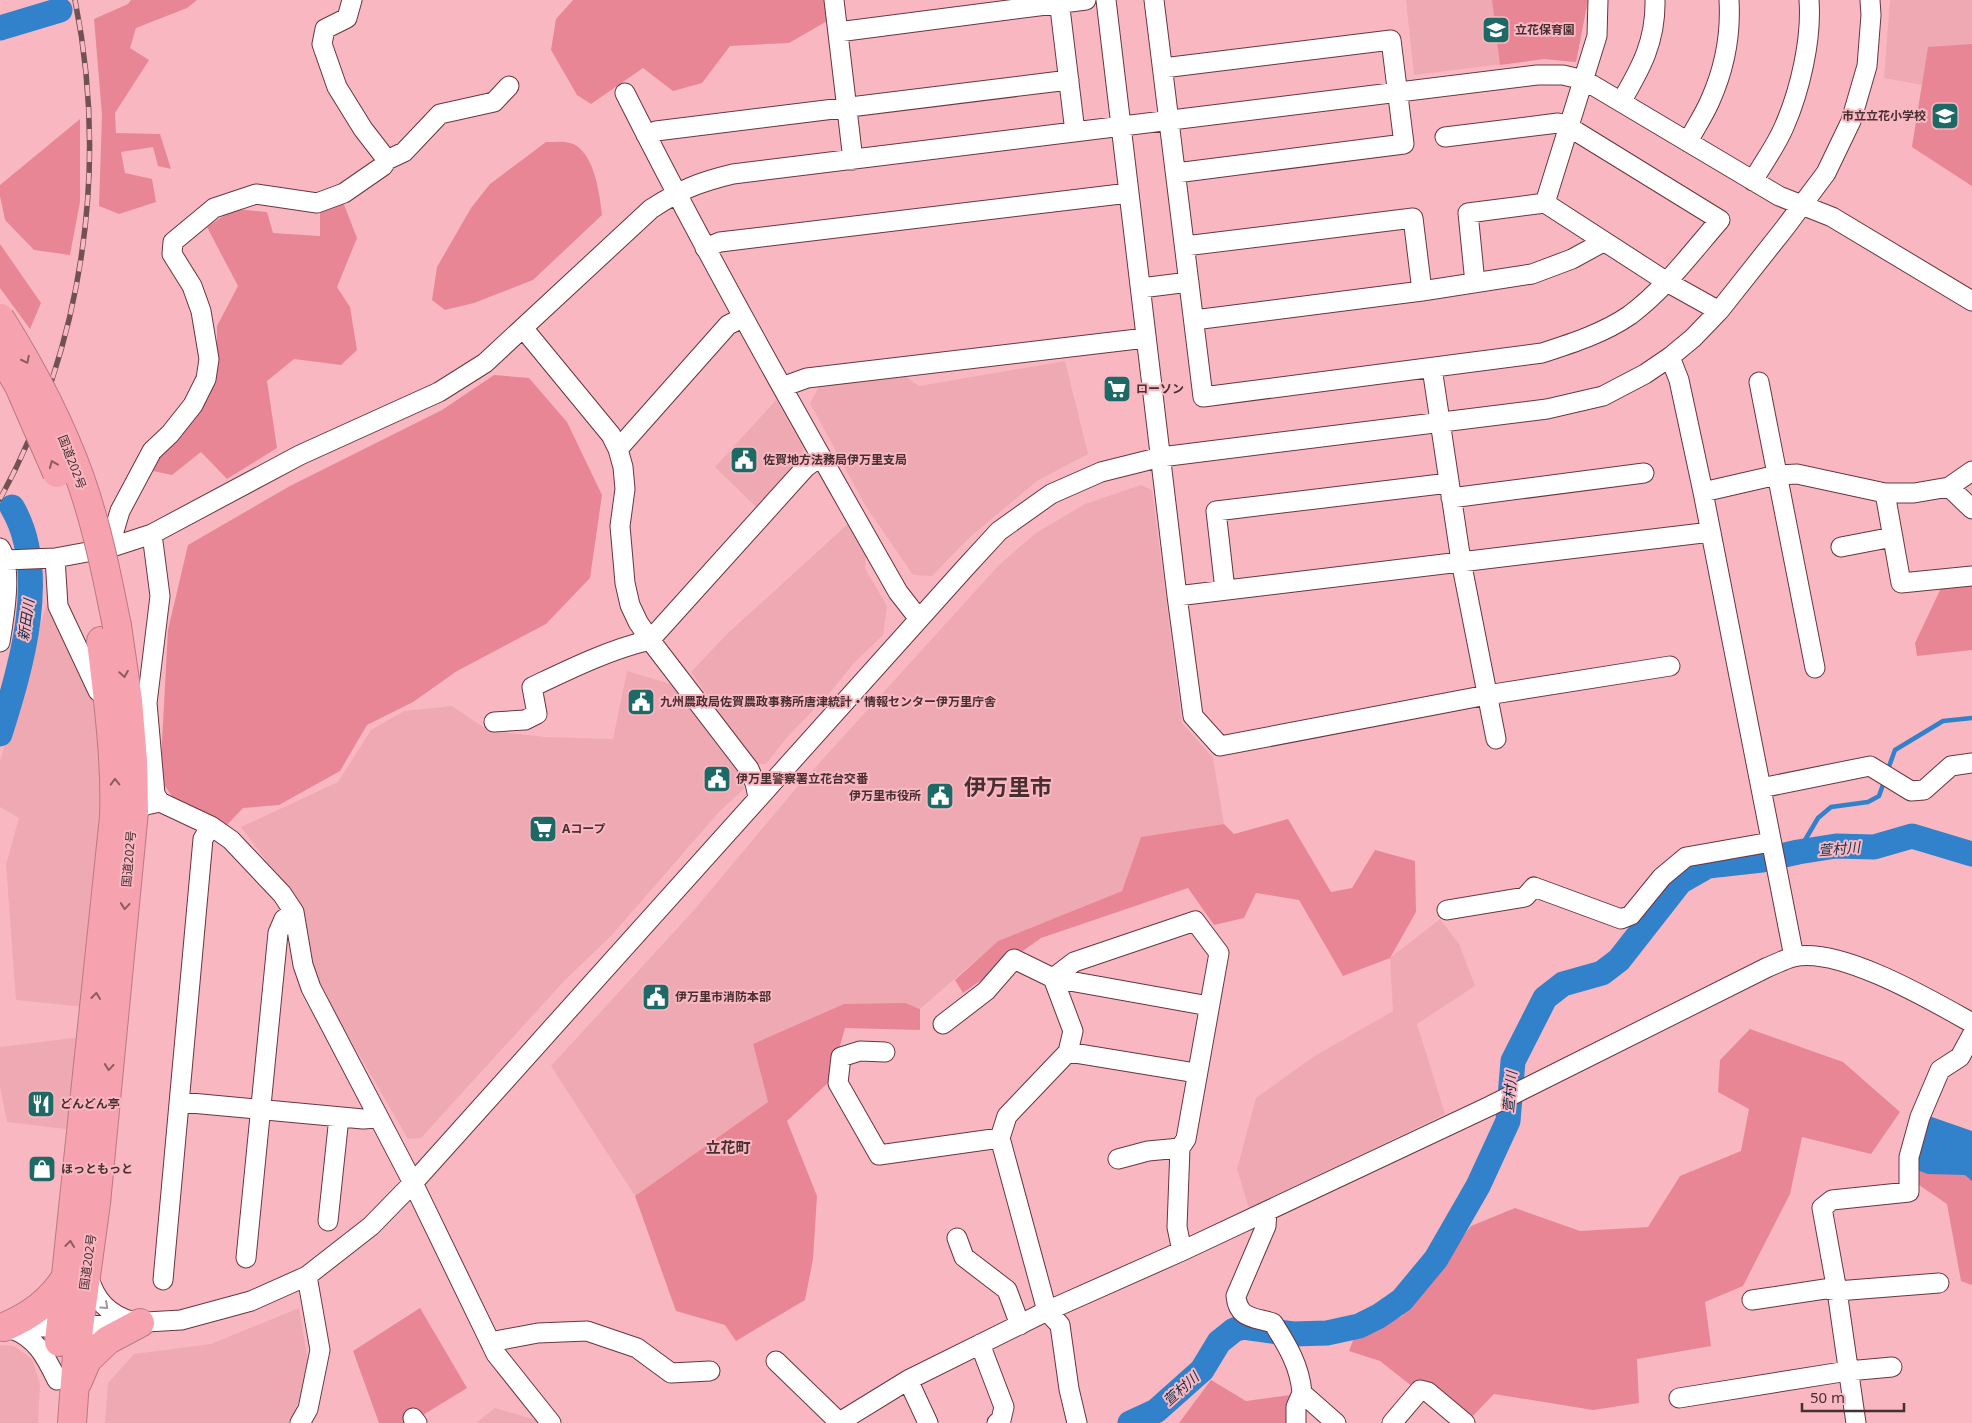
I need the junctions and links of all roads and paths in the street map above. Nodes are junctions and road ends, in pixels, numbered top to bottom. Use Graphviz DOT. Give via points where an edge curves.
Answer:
graph roads {
  1 [pos="352,0"];
  2 [pos="834,0"];
  3 [pos="1086,0"];
  4 [pos="1106,0"];
  5 [pos="1154,0"];
  6 [pos="1598,0"];
  7 [pos="1654,0"];
  8 [pos="1729,0"];
  9 [pos="1809,0"];
  10 [pos="1870,0"];
  11 [pos="1059,2"];
  12 [pos="838,32"];
  13 [pos="1163,68"];
  14 [pos="1069,80"];
  15 [pos="1584,80"];
  16 [pos="509,86"];
  17 [pos="1398,92"];
  18 [pos="625,93"];
  19 [pos="1621,102"];
  20 [pos="847,107"];
  21 [pos="1169,120"];
  22 [pos="1122,126"];
  23 [pos="1568,127"];
  24 [pos="1075,132"];
  25 [pos="646,135"];
  26 [pos="1446,137"];
  27 [pos="1688,142"];
  28 [pos="387,160"];
  29 [pos="853,160"];
  30 [pos="1176,173"];
  31 [pos="1753,181"];
  32 [pos="675,193"];
  33 [pos="1130,193"];
  34 [pos="1545,203"];
  35 [pos="1802,205"];
  36 [pos="1603,242"];
  37 [pos="1185,246"];
  38 [pos="705,248"];
  39 [pos="1189,282"];
  40 [pos="1667,282"];
  41 [pos="1475,283"];
  42 [pos="1141,288"];
  43 [pos="1422,291"];
  44 [pos="1972,301"];
  45 [pos="1719,311"];
  46 [pos="0,318"];
  47 [pos="742,318"];
  48 [pos="1194,320"];
  49 [pos="523,328"];
  50 [pos="1146,338"];
  51 [pos="0,353"];
  52 [pos="1670,357"];
  53 [pos="1432,368"];
  54 [pos="1759,382"];
  55 [pos="782,387"];
  56 [pos="1440,422"];
  57 [pos="618,449"];
  58 [pos="821,456"];
  59 [pos="1160,458"];
  60 [pos="1972,471"];
  61 [pos="1644,473"];
  62 [pos="1777,475"];
  63 [pos="1950,487"];
  64 [pos="1450,490"];
  65 [pos="1703,492"];
  66 [pos="1885,493"];
  67 [pos="1972,509"];
  68 [pos="1711,532"];
  69 [pos="152,534"];
  70 [pos="1892,537"];
  71 [pos="1842,547"];
  72 [pos="109,548"];
  73 [pos="3,554"];
  74 [pos="50,559"];
  75 [pos="1461,562"];
  76 [pos="1972,576"];
  77 [pos="1225,590"];
  78 [pos="1177,596"];
  79 [pos="919,619"];
  80 [pos="108,627"];
  81 [pos="650,640"];
  82 [pos="0,642"];
  83 [pos="1670,666"];
  84 [pos="1815,668"];
  85 [pos="1487,695"];
  86 [pos="127,698"];
  87 [pos="494,722"];
  88 [pos="1496,739"];
  89 [pos="1972,763"];
  90 [pos="1760,788"];
  91 [pos="758,797"];
  92 [pos="160,802"];
  93 [pos="124,814"];
  94 [pos="211,826"];
  95 [pos="1771,842"];
  96 [pos="1447,910"];
  97 [pos="294,912"];
  98 [pos="1794,957"];
  99 [pos="1053,978"];
  100 [pos="1209,1006"];
  101 [pos="1972,1023"];
  102 [pos="943,1024"];
  103 [pos="1972,1034"];
  104 [pos="885,1052"];
  105 [pos="1068,1052"];
  106 [pos="1196,1073"];
  107 [pos="180,1102"];
  108 [pos="261,1110"];
  109 [pos="339,1117"];
  110 [pos="378,1118"];
  111 [pos="1000,1138"];
  112 [pos="1180,1148"];
  113 [pos="1118,1159"];
  114 [pos="413,1182"];
  115 [pos="1267,1211"];
  116 [pos="328,1221"];
  117 [pos="957,1238"];
  118 [pos="1182,1251"];
  119 [pos="246,1258"];
  120 [pos="76,1274"];
  121 [pos="307,1276"];
  122 [pos="163,1280"];
  123 [pos="1939,1283"];
  124 [pos="1837,1291"];
  125 [pos="1752,1300"];
  126 [pos="1047,1311"];
  127 [pos="140,1323"];
  128 [pos="1020,1325"];
  129 [pos="2,1327"];
  130 [pos="70,1327"];
  131 [pos="490,1342"];
  132 [pos="980,1344"];
  133 [pos="776,1361"];
  134 [pos="1892,1367"];
  135 [pos="710,1371"];
  136 [pos="1848,1371"];
  137 [pos="908,1380"];
  138 [pos="65,1385"];
  139 [pos="1302,1392"];
  140 [pos="1679,1398"];
  141 [pos="845,1421"];
  142 [pos="54,1423"];
  143 [pos="72,1423"];
  144 [pos="300,1423"];
  145 [pos="551,1423"];
  146 [pos="928,1423"];
  147 [pos="997,1423"];
  148 [pos="1077,1423"];
  149 [pos="1296,1423"];
  150 [pos="1336,1423"];
  151 [pos="1392,1423"];
  152 [pos="1465,1423"];
  153 [pos="1856,1423"];
  1 -- 28 [label="street" via="347,18 325,29 322,44 337,87"];
  2 -- 12 [label="street"];
  3 -- 11 [label="street"];
  4 -- 22 [label="street"];
  5 -- 13 [label="street"];
  6 -- 15 [label="street" via="1597,36"];
  7 -- 19 [label="street" via="1651,42 1641,68"];
  8 -- 27 [label="street" via="1724,60 1710,101"];
  9 -- 31 [label="street" via="1803,70 1784,128"];
  10 -- 35 [label="street" via="1872,15 1866,66 1851,121 1826,173"];
  11 -- 12 [label="street"];
  11 -- 14 [label="street"];
  12 -- 20 [label="street"];
  13 -- 17 [label="street" via="1391,40"];
  13 -- 21 [label="street"];
  14 -- 20 [label="street"];
  14 -- 24 [label="street"];
  15 -- 17 [label="street" via="1563,75 1537,75"];
  15 -- 19 [label="street"];
  15 -- 23 [label="street"];
  16 -- 28 [label="street" via="494,102 440,114 404,152"];
  17 -- 21 [label="street"];
  17 -- 30 [label="street" via="1404,144"];
  18 -- 25 [label="street"];
  19 -- 27 [label="street"];
  20 -- 25 [label="street" via="656,130"];
  20 -- 29 [label="street"];
  21 -- 22 [label="street"];
  21 -- 30 [label="street"];
  22 -- 24 [label="street"];
  22 -- 33 [label="street"];
  23 -- 26 [label="street" via="1558,122"];
  23 -- 34 [label="street"];
  23 -- 40 [label="street" via="1720,220"];
  24 -- 29 [label="street"];
  25 -- 32 [label="street"];
  27 -- 31 [label="street"];
  28 -- 72 [label="street" via="344,193 317,203 256,194 214,208 173,242 172,254 192,286 201,311 209,359 206,379 193,405 152,451 120,511"];
  29 -- 32 [label="street" via="733,174"];
  30 -- 37 [label="street"];
  31 -- 35 [label="street"];
  32 -- 38 [label="street"];
  32 -- 49 [label="street" via="652,209"];
  33 -- 38 [label="street" via="720,242"];
  33 -- 42 [label="street"];
  34 -- 36 [label="street"];
  34 -- 41 [label="street" via="1468,213"];
  35 -- 44 [label="street" via="1832,217"];
  35 -- 45 [label="street"];
  36 -- 40 [label="street"];
  36 -- 41 [label="street" via="1572,259 1532,274"];
  37 -- 39 [label="street"];
  37 -- 43 [label="street" via="1413,218"];
  38 -- 47 [label="street"];
  39 -- 42 [label="street"];
  39 -- 48 [label="street"];
  40 -- 45 [label="street"];
  40 -- 53 [label="street" via="1630,315 1587,338 1542,353"];
  41 -- 43 [label="street"];
  42 -- 50 [label="street"];
  43 -- 48 [label="street"];
  45 -- 52 [label="street"];
  46 -- 80 [label="highway, 国道202号, one-way, bridge" via="51,408 80,479 104,564"];
  47 -- 55 [label="street"];
  47 -- 57 [label="street" via="728,325"];
  48 -- 53 [label="street" via="1204,396"];
  49 -- 57 [label="street" via="611,435"];
  49 -- 69 [label="street" via="485,363 439,392 300,455"];
  50 -- 55 [label="street" via="807,378"];
  50 -- 59 [label="street"];
  80 -- 51 [label="highway, 国道202号, one-way, bridge" via="70,507 48,450"];
  52 -- 56 [label="street" via="1602,396 1547,409"];
  52 -- 65 [label="street" via="1679,380"];
  53 -- 56 [label="street"];
  54 -- 62 [label="street"];
  55 -- 58 [label="street"];
  56 -- 59 [label="street"];
  56 -- 64 [label="street"];
  57 -- 81 [label="street" via="624,467 620,526 625,583 630,605"];
  58 -- 79 [label="street" via="898,592"];
  58 -- 81 [label="street" via="806,467"];
  59 -- 78 [label="street"];
  59 -- 79 [label="street" via="1101,472 1052,494 999,531"];
  60 -- 63 [label="street"];
  61 -- 64 [label="street"];
  62 -- 65 [label="street"];
  62 -- 66 [label="street" via="1797,474"];
  62 -- 84 [label="street"];
  63 -- 66 [label="street" via="1914,493"];
  63 -- 67 [label="street"];
  64 -- 75 [label="street"];
  64 -- 77 [label="street" via="1216,511"];
  65 -- 68 [label="street"];
  66 -- 70 [label="street"];
  68 -- 75 [label="street"];
  68 -- 90 [label="street"];
  69 -- 72 [label="street"];
  69 -- 86 [label="street" via="160,596"];
  70 -- 71 [label="street"];
  70 -- 76 [label="street" via="1901,583"];
  72 -- 74 [label="street"];
  73 -- 74 [label="street"];
  73 -- 82 [label="street" via="5,614"];
  74 -- 86 [label="street" via="58,606 98,690"];
  75 -- 77 [label="street"];
  75 -- 85 [label="street"];
  77 -- 78 [label="street"];
  78 -- 85 [label="street" via="1194,716 1220,746"];
  79 -- 91 [label="street"];
  80 -- 86 [label="highway, 国道202号"];
  81 -- 87 [label="street" via="584,662 532,687 537,714 525,720"];
  81 -- 91 [label="street" via="749,769"];
  83 -- 85 [label="street"];
  85 -- 88 [label="street"];
  86 -- 92 [label="street"];
  86 -- 93 [label="highway, 国道202号" via="133,761"];
  89 -- 90 [label="street" via="1951,766 1924,790 1911,791 1870,766"];
  90 -- 95 [label="street"];
  91 -- 114 [label="street"];
  92 -- 93 [label="street"];
  92 -- 94 [label="street"];
  93 -- 120 [label="highway, 国道202号" via="96,1203"];
  94 -- 97 [label="street" via="231,840 276,887"];
  94 -- 107 [label="street" via="204,839"];
  95 -- 96 [label="street" via="1686,857 1662,877 1632,915 1621,920 1534,886 1525,897"];
  95 -- 98 [label="street"];
  97 -- 108 [label="street" via="284,919 278,933"];
  97 -- 110 [label="street" via="310,988"];
  98 -- 101 [label="street" via="1825,957 1865,970 1915,991"];
  98 -- 115 [label="street"];
  99 -- 100 [label="street"];
  99 -- 100 [label="street" via="1074,962 1195,921 1219,953"];
  99 -- 102 [label="street" via="1014,959 986,991"];
  99 -- 105 [label="street" via="1073,1031"];
  100 -- 106 [label="street"];
  103 -- 124 [label="street" via="1960,1057 1940,1070 1920,1117 1909,1157 1909,1192 1832,1200 1822,1208"];
  104 -- 111 [label="street" via="860,1050 841,1057 838,1083 879,1155"];
  105 -- 106 [label="street"];
  105 -- 111 [label="street" via="1007,1116"];
  106 -- 112 [label="street" via="1186,1139"];
  107 -- 108 [label="street"];
  107 -- 122 [label="street"];
  108 -- 109 [label="street"];
  108 -- 119 [label="street"];
  109 -- 110 [label="street"];
  109 -- 116 [label="street"];
  110 -- 114 [label="street"];
  111 -- 126 [label="street"];
  112 -- 113 [label="street" via="1148,1151"];
  112 -- 118 [label="street" via="1177,1227"];
  114 -- 121 [label="street" via="371,1226"];
  114 -- 131 [label="street"];
  115 -- 118 [label="street"];
  115 -- 139 [label="street" via="1266,1226 1236,1296 1237,1307 1243,1314 1273,1322 1301,1378"];
  117 -- 128 [label="street" via="964,1257 1007,1290"];
  118 -- 126 [label="street"];
  120 -- 127 [label="street, one-way" via="106,1308"];
  120 -- 129 [label="highway" via="37,1309"];
  120 -- 130 [label="highway, 国道202号"];
  121 -- 127 [label="street" via="252,1300 198,1316"];
  121 -- 144 [label="street" via="320,1350 308,1409"];
  123 -- 124 [label="street"];
  124 -- 125 [label="street" via="1825,1289"];
  124 -- 136 [label="street"];
  126 -- 128 [label="street"];
  126 -- 148 [label="street" via="1060,1325"];
  127 -- 130 [label="street"];
  127 -- 138 [label="highway" via="108,1340"];
  128 -- 132 [label="street"];
  129 -- 130 [label="street"];
  129 -- 138 [label="street" via="34,1341"];
  130 -- 138 [label="highway, 国道202号"];
  131 -- 135 [label="street" via="538,1333 588,1331 637,1348 671,1373"];
  131 -- 145 [label="street"];
  132 -- 137 [label="street"];
  132 -- 147 [label="street" via="1004,1407"];
  133 -- 141 [label="street"];
  134 -- 136 [label="street"];
  136 -- 140 [label="street"];
  136 -- 153 [label="street"];
  137 -- 141 [label="street"];
  137 -- 146 [label="street"];
  138 -- 142 [label="highway, 国道202号"];
  138 -- 143 [label="highway, 国道202号"];
  139 -- 149 [label="street" via="1296,1407"];
  139 -- 150 [label="street"];
  151 -- 152 [label="street" via="1420,1390 1428,1392"];
}
